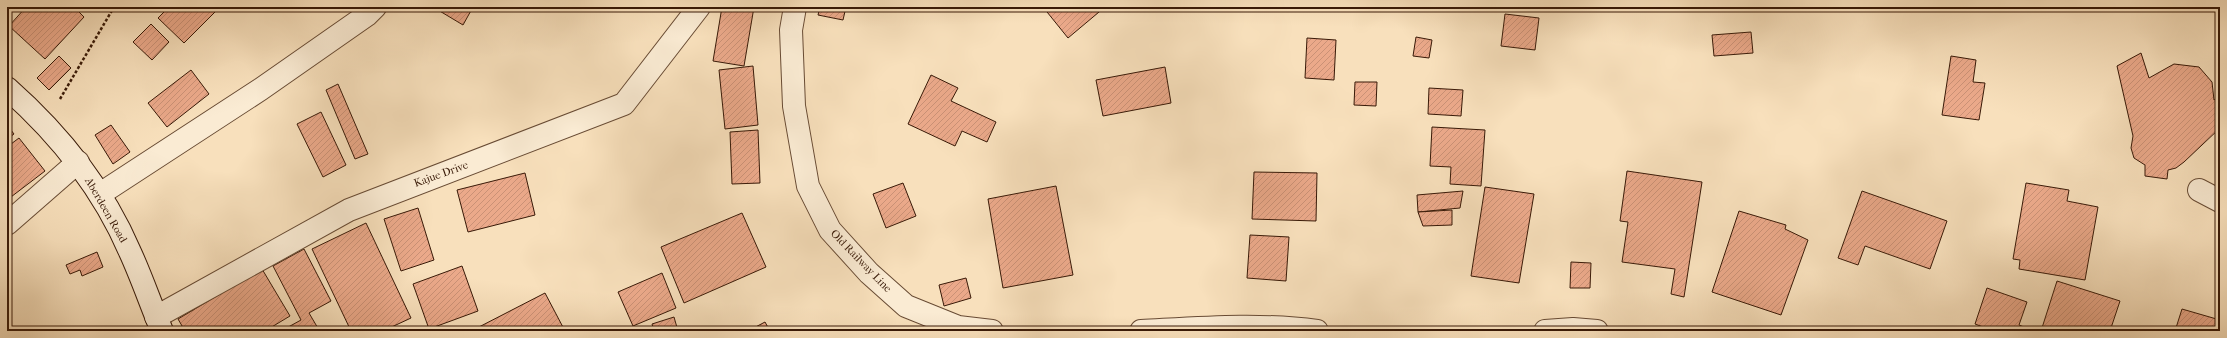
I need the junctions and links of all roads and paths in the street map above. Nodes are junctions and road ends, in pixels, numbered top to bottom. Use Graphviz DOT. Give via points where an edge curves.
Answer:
graph roads {
  1 [pos="114,7"];
  2 [pos="375,7"];
  3 [pos="700,7"];
  4 [pos="795,7"];
  5 [pos="7,88"];
  6 [pos="45,126"];
  7 [pos="78,162"];
  8 [pos="2200,190"];
  9 [pos="100,194"];
  10 [pos="2220,201"];
  11 [pos="7,224"];
  12 [pos="159,324"];
  13 [pos="992,331"];
  14 [pos="1141,331"];
  15 [pos="1317,331"];
  16 [pos="1545,331"];
  17 [pos="1597,331"];
  1 -- 6 [label="path"];
  2 -- 9 [label="street" via="261,89"];
  3 -- 12 [label="street, Kajue Drive" via="624,104 349,210"];
  4 -- 13 [label="street, Old Railway Line" via="791,30 794,106 808,186 830,230 869,273 906,306 958,327"];
  5 -- 6 [label="street, Aberdeen Road"];
  6 -- 7 [label="street, Aberdeen Road"];
  7 -- 9 [label="street, Aberdeen Road"];
  7 -- 11 [label="street"];
  8 -- 10 [label="street"];
  9 -- 12 [label="street, Aberdeen Road" via="130,251"];
  14 -- 15 [label="street" via="1215,328"];
  16 -- 17 [label="street"];
}
